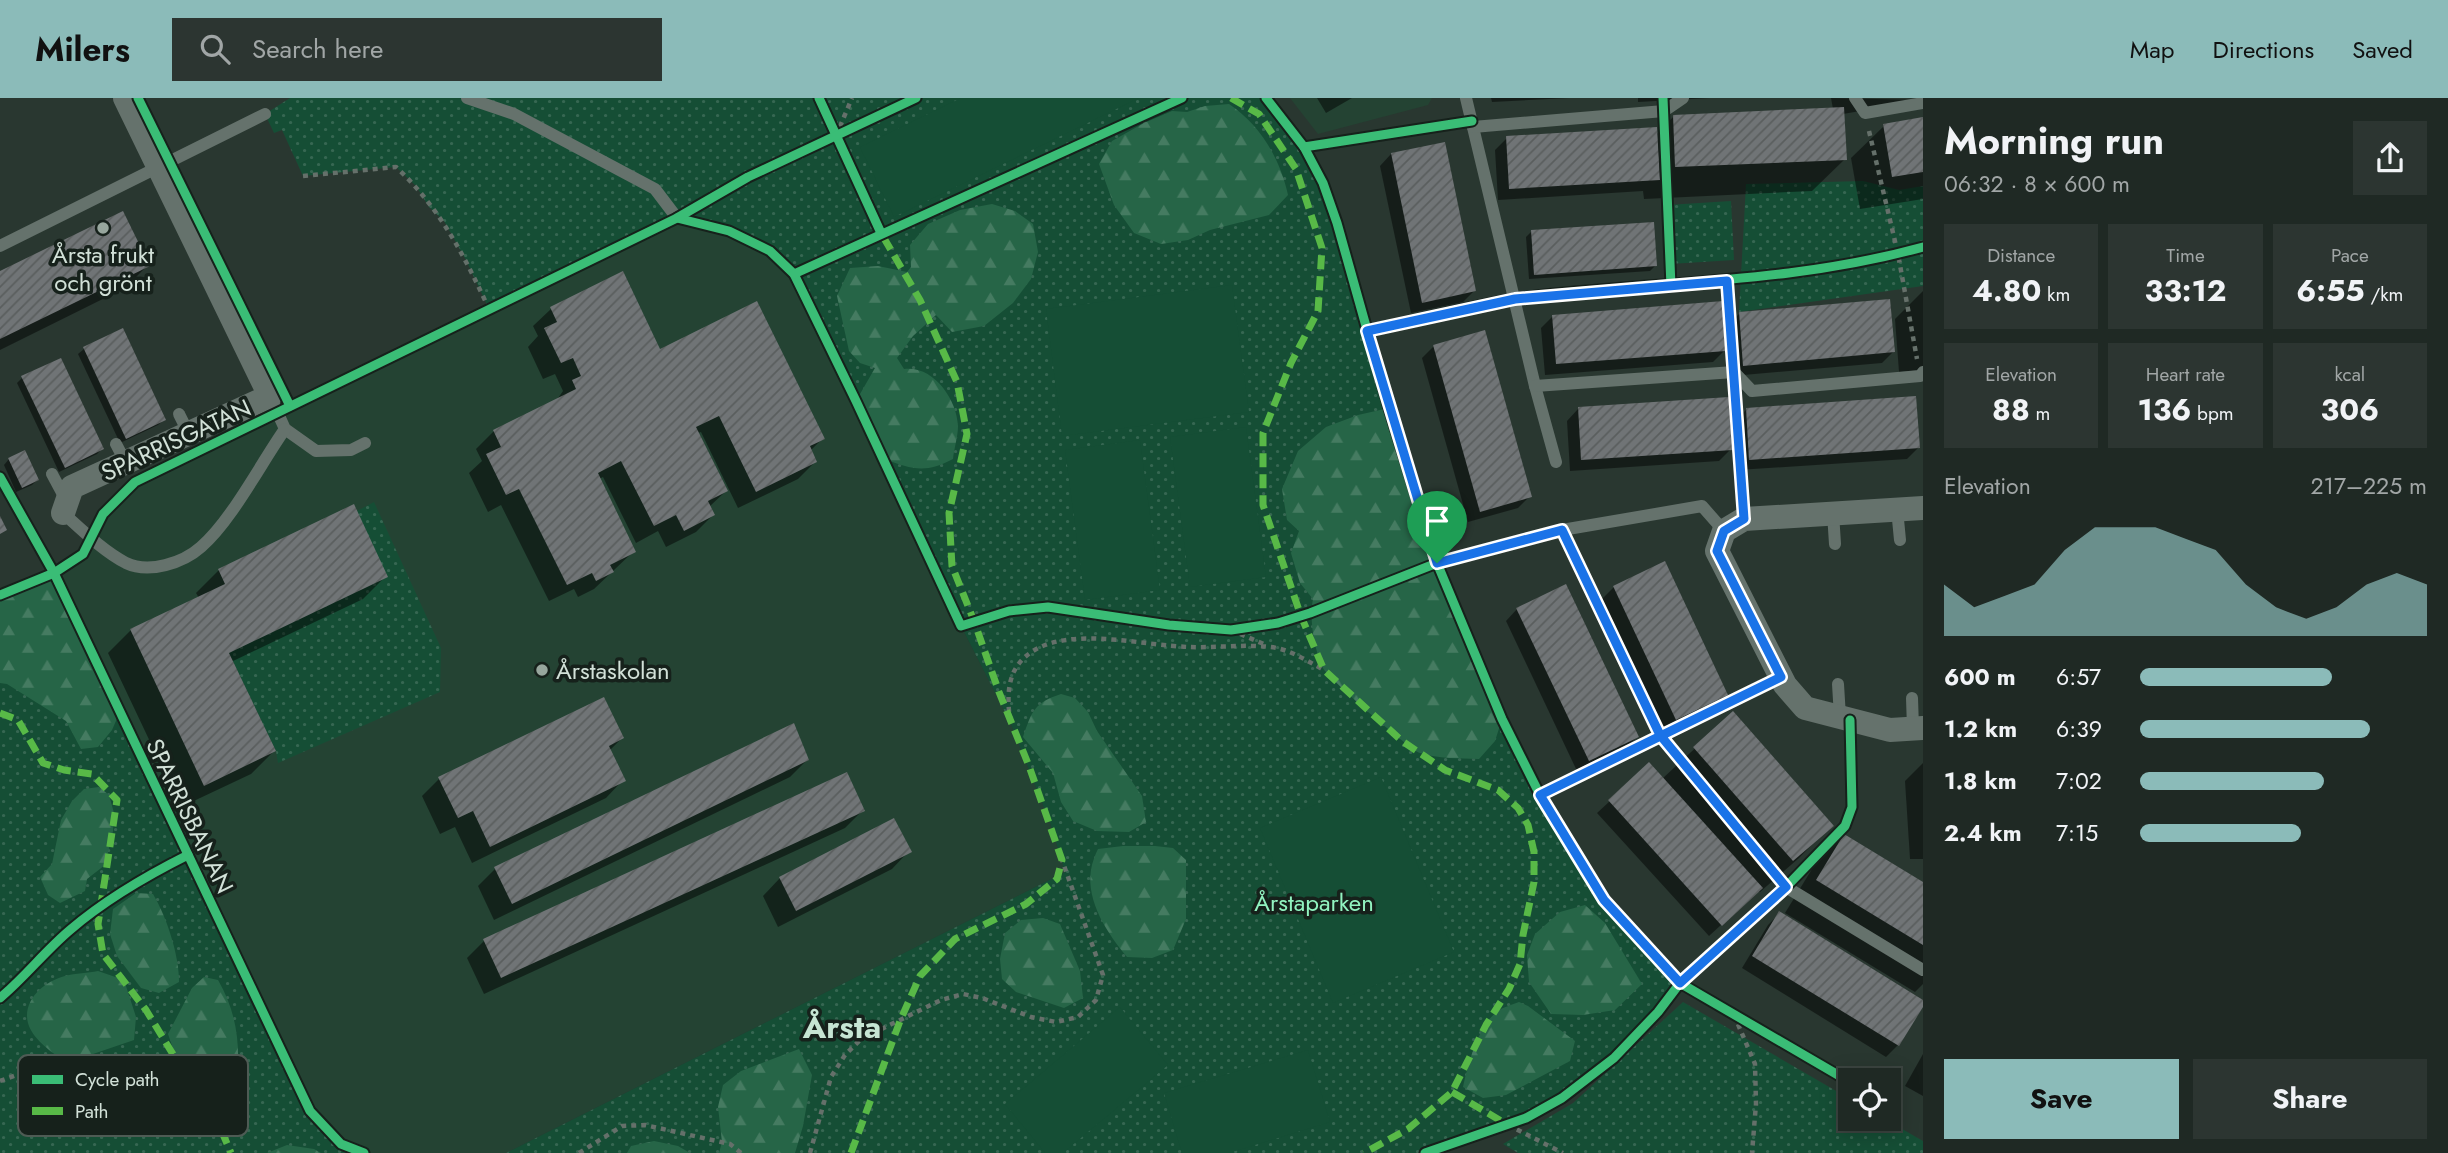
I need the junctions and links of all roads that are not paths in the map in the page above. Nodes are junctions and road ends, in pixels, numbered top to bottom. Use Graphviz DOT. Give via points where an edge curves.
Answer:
graph roads {
  1 [pos="125,98"];
  2 [pos="467,98"];
  3 [pos="1466,98"];
  4 [pos="1683,98"];
  5 [pos="1856,98"];
  6 [pos="1923,103"];
  7 [pos="265,114"];
  8 [pos="1473,127"];
  9 [pos="158,168"];
  10 [pos="677,218"];
  11 [pos="0,246"];
  12 [pos="1921,374"];
  13 [pos="1535,386"];
  14 [pos="270,396"];
  15 [pos="285,429"];
  16 [pos="365,443"];
  17 [pos="1556,462"];
  18 [pos="52,474"];
  19 [pos="65,507"];
  20 [pos="1923,508"];
  21 [pos="1897,509"];
  22 [pos="1833,513"];
  23 [pos="1724,531"];
  24 [pos="1900,540"];
  25 [pos="1835,544"];
  26 [pos="1838,684"];
  27 [pos="1912,698"];
  28 [pos="1840,717"];
  29 [pos="1918,728"];
  30 [pos="1923,970"];
  1 -- 9 [label="street, SPARRISGATAN"];
  2 -- 10 [label="lane" via="514,114 655,189"];
  3 -- 8 [label="lane"];
  4 -- 8 [label="lane" via="1664,111"];
  5 -- 6 [label="lane" via="1865,113"];
  7 -- 9 [label="lane"];
  8 -- 13 [label="lane"];
  9 -- 11 [label="lane"];
  9 -- 14 [label="street, SPARRISGATAN"];
  12 -- 13 [label="lane" via="1752,391 1734,372"];
  13 -- 17 [label="lane"];
  14 -- 15 [label="lane"];
  14 -- 19 [label="street, SPARRISGATAN" via="184,424 121,453 72,487"];
  15 -- 16 [label="lane" via="316,452 351,450"];
  15 -- 19 [label="lane" via="219,528 201,548 180,560 151,568 128,564"];
  18 -- 19 [label="lane"];
  20 -- 21 [label="street"];
  21 -- 22 [label="street"];
  21 -- 24 [label="lane"];
  22 -- 23 [label="street" via="1744,519"];
  22 -- 25 [label="lane"];
  23 -- 28 [label="street" via="1717,551 1785,685 1805,708"];
  23 -- 30 [label="lane" via="1702,506 1562,530 1660,735 1786,887"];
  26 -- 28 [label="lane"];
  27 -- 29 [label="lane"];
  28 -- 29 [label="street" via="1890,730"];
}
